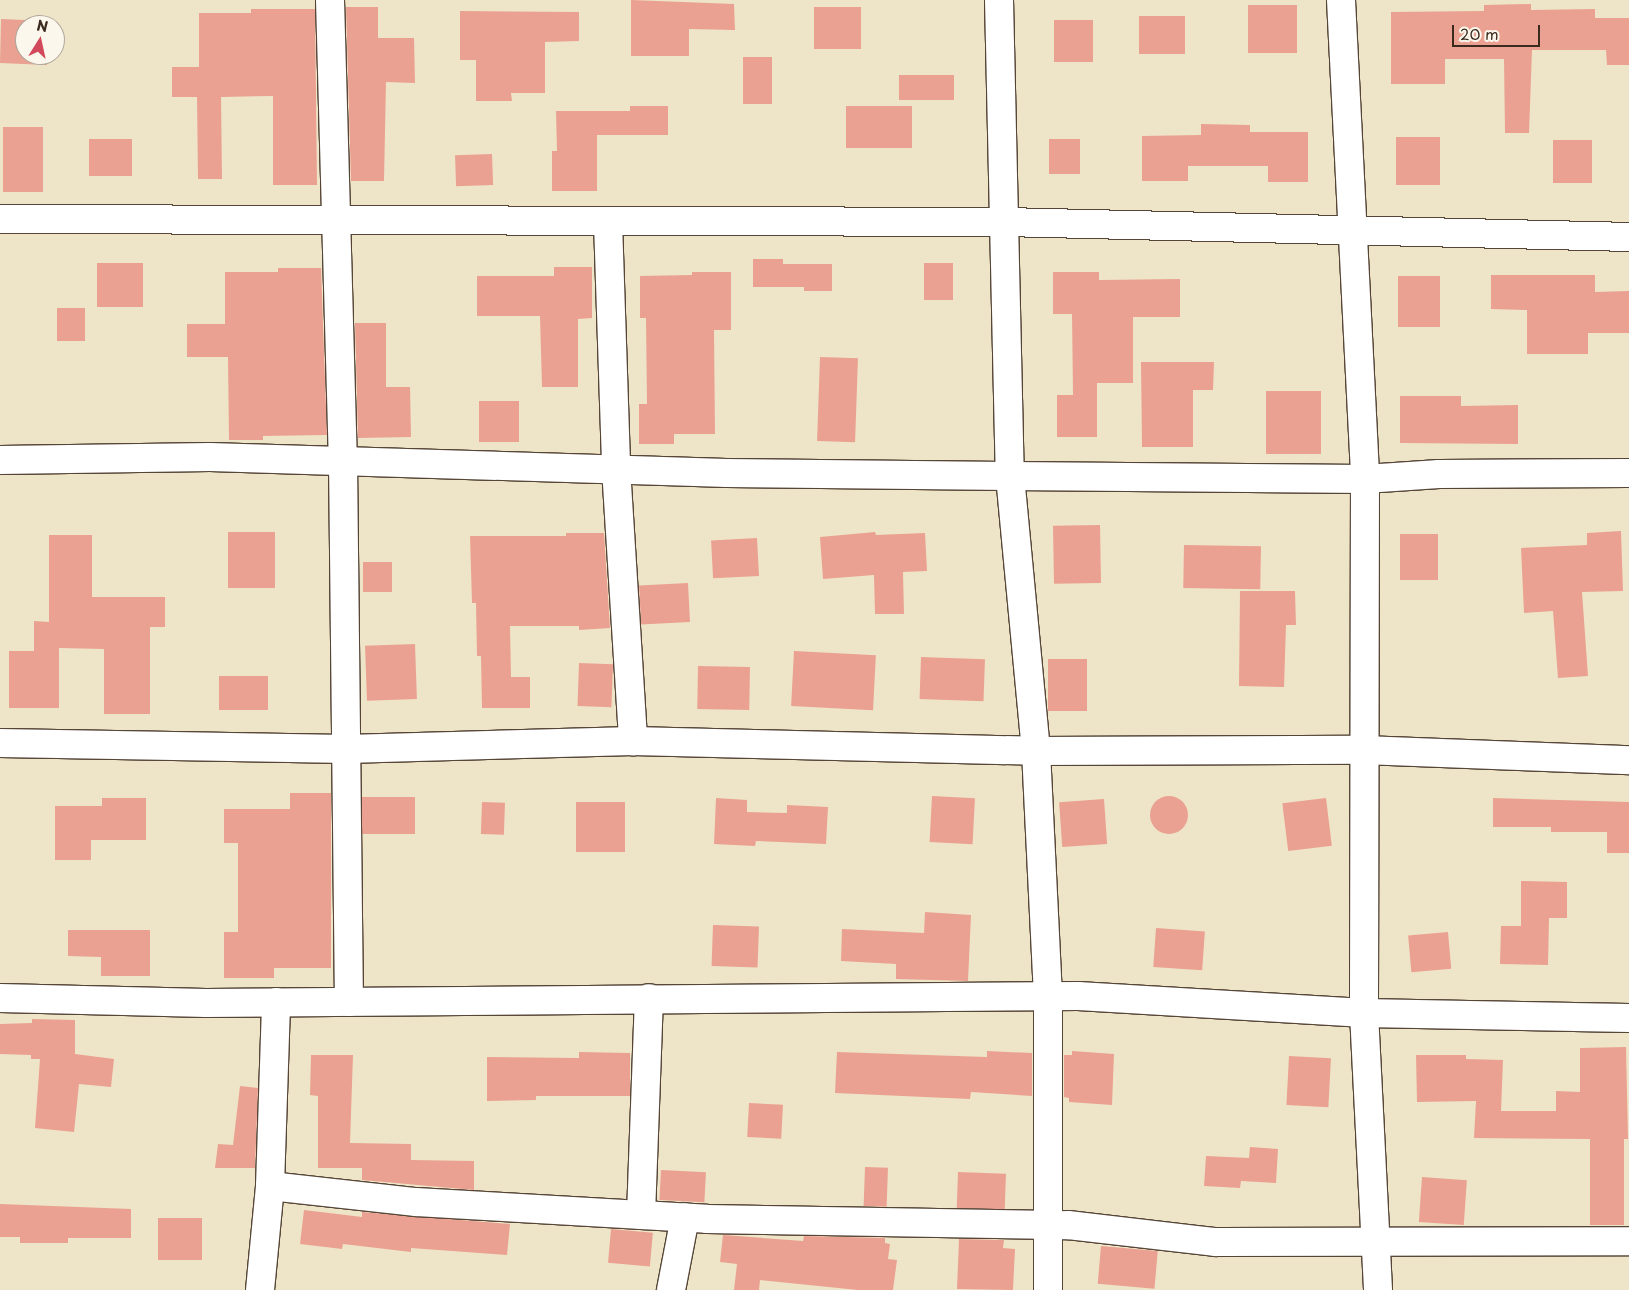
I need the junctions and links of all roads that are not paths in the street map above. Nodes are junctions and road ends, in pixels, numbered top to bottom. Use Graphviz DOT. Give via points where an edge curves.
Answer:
graph roads {
  1 [pos="330,0"];
  2 [pos="999,0"];
  3 [pos="1341,0"];
  4 [pos="0,220"];
  5 [pos="336,222"];
  6 [pos="608,222"];
  7 [pos="1004,222"];
  8 [pos="1352,230"];
  9 [pos="1629,238"];
  10 [pos="0,460"];
  11 [pos="343,460"];
  12 [pos="616,468"];
  13 [pos="1629,473"];
  14 [pos="1010,476"];
  15 [pos="1365,479"];
  16 [pos="633,742"];
  17 [pos="0,743"];
  18 [pos="346,749"];
  19 [pos="1364,750"];
  20 [pos="1036,751"];
  21 [pos="1629,760"];
  22 [pos="1048,996"];
  23 [pos="0,998"];
  24 [pos="649,998"];
  25 [pos="276,1002"];
  26 [pos="349,1002"];
  27 [pos="1364,1013"];
  28 [pos="1629,1018"];
  29 [pos="270,1186"];
  30 [pos="641,1215"];
  31 [pos="685,1217"];
  32 [pos="1048,1225"];
  33 [pos="1376,1239"];
  34 [pos="1629,1241"];
  35 [pos="260,1290"];
  36 [pos="671,1290"];
  37 [pos="1048,1290"];
  38 [pos="1378,1290"];
  1 -- 5 [label="street"];
  2 -- 7 [label="street"];
  3 -- 8 [label="street"];
  4 -- 5 [label="street"];
  5 -- 6 [label="street"];
  5 -- 11 [label="street"];
  6 -- 7 [label="street"];
  6 -- 12 [label="street"];
  7 -- 8 [label="street"];
  7 -- 14 [label="street"];
  8 -- 9 [label="street"];
  8 -- 15 [label="street"];
  10 -- 11 [label="street" via="210,457"];
  11 -- 12 [label="street"];
  11 -- 18 [label="street"];
  12 -- 14 [label="street"];
  12 -- 16 [label="street"];
  13 -- 15 [label="street" via="1439,474"];
  14 -- 15 [label="street"];
  14 -- 20 [label="street"];
  15 -- 19 [label="street"];
  16 -- 18 [label="street"];
  16 -- 20 [label="street"];
  17 -- 18 [label="street"];
  18 -- 26 [label="street"];
  19 -- 20 [label="street"];
  19 -- 21 [label="street"];
  19 -- 27 [label="street"];
  20 -- 22 [label="street"];
  22 -- 24 [label="street"];
  22 -- 27 [label="street"];
  22 -- 32 [label="street"];
  23 -- 25 [label="street"];
  24 -- 26 [label="street"];
  24 -- 30 [label="street"];
  25 -- 26 [label="street"];
  25 -- 29 [label="street"];
  27 -- 28 [label="street"];
  27 -- 33 [label="street"];
  29 -- 30 [label="street" via="416,1202"];
  29 -- 35 [label="street"];
  30 -- 31 [label="street"];
  31 -- 32 [label="street"];
  31 -- 36 [label="street"];
  32 -- 33 [label="street" via="1216,1242"];
  32 -- 37 [label="street"];
  33 -- 34 [label="street"];
  33 -- 38 [label="street"];
}
